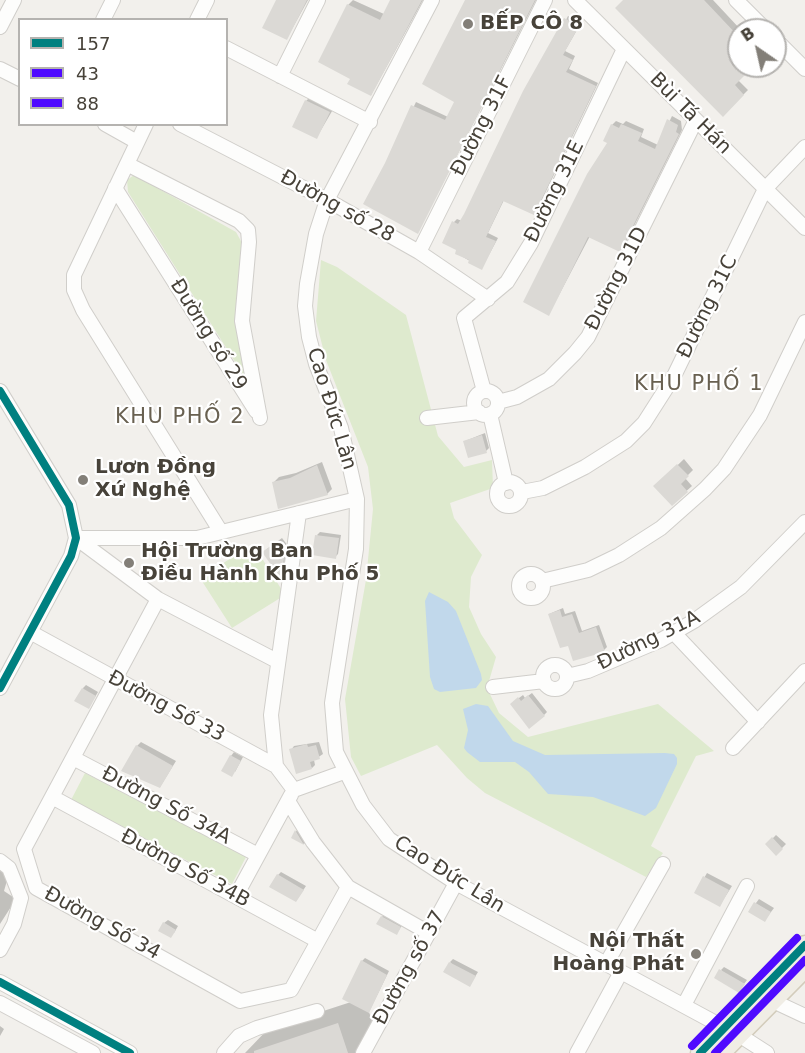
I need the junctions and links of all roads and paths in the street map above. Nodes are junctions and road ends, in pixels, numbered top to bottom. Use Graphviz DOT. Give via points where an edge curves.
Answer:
graph roads {
  1 [pos="14,0"];
  2 [pos="113,0"];
  3 [pos="207,0"];
  4 [pos="318,0"];
  5 [pos="432,0"];
  6 [pos="545,0"];
  7 [pos="575,0"];
  8 [pos="736,0"];
  9 [pos="104,18"];
  10 [pos="198,18"];
  11 [pos="754,18"];
  12 [pos="0,27"];
  13 [pos="228,49"];
  14 [pos="624,49"];
  15 [pos="787,51"];
  16 [pos="0,69"];
  17 [pos="805,69"];
  18 [pos="280,76"];
  19 [pos="18,78"];
  20 [pos="696,120"];
  21 [pos="370,122"];
  22 [pos="109,126"];
  23 [pos="145,126"];
  24 [pos="184,126"];
  25 [pos="137,142"];
  26 [pos="805,147"];
  27 [pos="127,164"];
  28 [pos="115,188"];
  29 [pos="765,189"];
  30 [pos="327,200"];
  31 [pos="805,228"];
  32 [pos="419,252"];
  33 [pos="488,299"];
  34 [pos="805,322"];
  35 [pos="0,391"];
  36 [pos="484,391"];
  37 [pos="498,402"];
  38 [pos="484,413"];
  39 [pos="427,418"];
  40 [pos="506,483"];
  41 [pos="522,492"];
  42 [pos="357,499"];
  43 [pos="299,513"];
  44 [pos="805,522"];
  45 [pos="221,532"];
  46 [pos="76,538"];
  47 [pos="542,581"];
  48 [pos="158,599"];
  49 [pos="30,632"];
  50 [pos="674,633"];
  51 [pos="277,661"];
  52 [pos="805,672"];
  53 [pos="115,680"];
  54 [pos="493,687"];
  55 [pos="0,688"];
  56 [pos="758,722"];
  57 [pos="733,748"];
  58 [pos="73,758"];
  59 [pos="276,766"];
  60 [pos="344,772"];
  61 [pos="291,796"];
  62 [pos="52,797"];
  63 [pos="258,855"];
  64 [pos="0,861"];
  65 [pos="663,864"];
  66 [pos="456,883"];
  67 [pos="747,886"];
  68 [pos="348,887"];
  69 [pos="236,896"];
  70 [pos="429,933"];
  71 [pos="318,941"];
  72 [pos="805,945"];
  73 [pos="0,950"];
  74 [pos="606,964"];
  75 [pos="805,968"];
  76 [pos="621,972"];
  77 [pos="0,982"];
  78 [pos="773,1001"];
  79 [pos="0,1003"];
  80 [pos="684,1005"];
  81 [pos="317,1011"];
  82 [pos="805,1016"];
  83 [pos="732,1031"];
  84 [pos="93,1053"];
  85 [pos="130,1053"];
  86 [pos="224,1053"];
  87 [pos="363,1053"];
  88 [pos="577,1053"];
  89 [pos="700,1053"];
  90 [pos="722,1053"];
  91 [pos="767,1053"];
  1 -- 12 [label="street"];
  2 -- 9 [label="street"];
  3 -- 10 [label="street"];
  4 -- 18 [label="street"];
  5 -- 21 [label="street, Cao Đức Lân"];
  6 -- 32 [label="street, Đường 31F"];
  7 -- 14 [label="street, Bùi Tá Hán"];
  8 -- 11 [label="street"];
  13 -- 18 [label="street"];
  14 -- 20 [label="street, Bùi Tá Hán"];
  14 -- 33 [label="street, Đường 31E" via="531,243 507,282"];
  15 -- 17 [label="street"];
  16 -- 19 [label="street"];
  18 -- 21 [label="street"];
  20 -- 29 [label="street, Bùi Tá Hán"];
  20 -- 37 [label="street, Đường 31D" via="588,337 549,379 517,397"];
  21 -- 30 [label="street, Cao Đức Lân"];
  22 -- 25 [label="street"];
  23 -- 25 [label="street"];
  24 -- 30 [label="street, Đường số 28"];
  25 -- 27 [label="street"];
  26 -- 29 [label="street, Đường 31C"];
  27 -- 28 [label="street"];
  27 -- 28 [label="street, Đường số 29" via="239,220 248,230 242,321 260,418"];
  28 -- 45 [label="street" via="74,274 74,290"];
  29 -- 31 [label="street, Bùi Tá Hán"];
  29 -- 41 [label="street, Đường 31C" via="674,376 644,423 626,441 576,472 543,489"];
  30 -- 32 [label="street, Đường số 28"];
  30 -- 42 [label="street, Cao Đức Lân" via="310,259 305,306 316,364 341,428"];
  32 -- 33 [label="street, Đường số 28"];
  33 -- 36 [label="street, Đường 31E" via="464,318"];
  34 -- 47 [label="street" via="760,415 724,469 705,489 661,528 619,555 588,570"];
  35 -- 46 [label="street" via="69,505"];
  36 -- 37 [label="street" via="492,392"];
  36 -- 38 [label="street" via="475,398 475,406"];
  37 -- 38 [label="street" via="496,410"];
  38 -- 39 [label="street"];
  38 -- 40 [label="street"];
  40 -- 41 [label="street" via="518,485"];
  40 -- 41 [label="street" via="499,487 497,495 503,505 511,507 518,503"];
  42 -- 43 [label="street"];
  42 -- 60 [label="street, Cao Đức Lân" via="356,549 332,703 336,752"];
  43 -- 45 [label="street"];
  43 -- 51 [label="street"];
  44 -- 50 [label="street, Đường 31A" via="723,603"];
  45 -- 46 [label="street" via="197,538"];
  46 -- 48 [label="street"];
  46 -- 49 [label="street" via="71,556"];
  48 -- 51 [label="street"];
  48 -- 53 [label="street, Đường Số 34"];
  49 -- 53 [label="street, Đường Số 33"];
  49 -- 55 [label="street"];
  50 -- 54 [label="street, Đường 31A" via="588,671 567,676 563,686 556,689 544,681"];
  50 -- 56 [label="street"];
  51 -- 59 [label="street" via="271,716"];
  52 -- 56 [label="street"];
  53 -- 58 [label="street, Đường Số 34"];
  53 -- 59 [label="street, Đường Số 33"];
  56 -- 57 [label="street"];
  58 -- 62 [label="street, Đường Số 34"];
  58 -- 63 [label="street, Đường Số 34A"];
  59 -- 61 [label="street, Đường Số 33"];
  60 -- 61 [label="street"];
  60 -- 66 [label="street, Cao Đức Lân" via="389,838"];
  61 -- 63 [label="street"];
  61 -- 68 [label="street, Đường Số 33" via="313,842"];
  62 -- 69 [label="street, Đường Số 34B"];
  62 -- 71 [label="street, Đường Số 34" via="24,849 36,888 240,1001 291,990"];
  63 -- 69 [label="street"];
  64 -- 73 [label="street" via="9,868 21,898 14,924"];
  65 -- 74 [label="street"];
  66 -- 70 [label="street, Đường số 37"];
  66 -- 74 [label="street, Cao Đức Lân"];
  67 -- 80 [label="street"];
  68 -- 70 [label="street"];
  68 -- 71 [label="street, Đường Số 34"];
  69 -- 71 [label="street, Đường Số 34B"];
  70 -- 87 [label="street, Đường số 37"];
  72 -- 83 [label="main road"];
  74 -- 76 [label="street, Cao Đức Lân"];
  75 -- 78 [label="main road"];
  76 -- 80 [label="street, Cao Đức Lân"];
  76 -- 88 [label="street"];
  77 -- 85 [label="street"];
  78 -- 82 [label="street"];
  78 -- 83 [label="main road"];
  79 -- 84 [label="street"];
  80 -- 83 [label="street, Cao Đức Lân"];
  81 -- 86 [label="street" via="239,1036"];
  83 -- 89 [label="main road"];
  83 -- 90 [label="main road"];
  83 -- 91 [label="street, Cao Đức Lân"];
}
